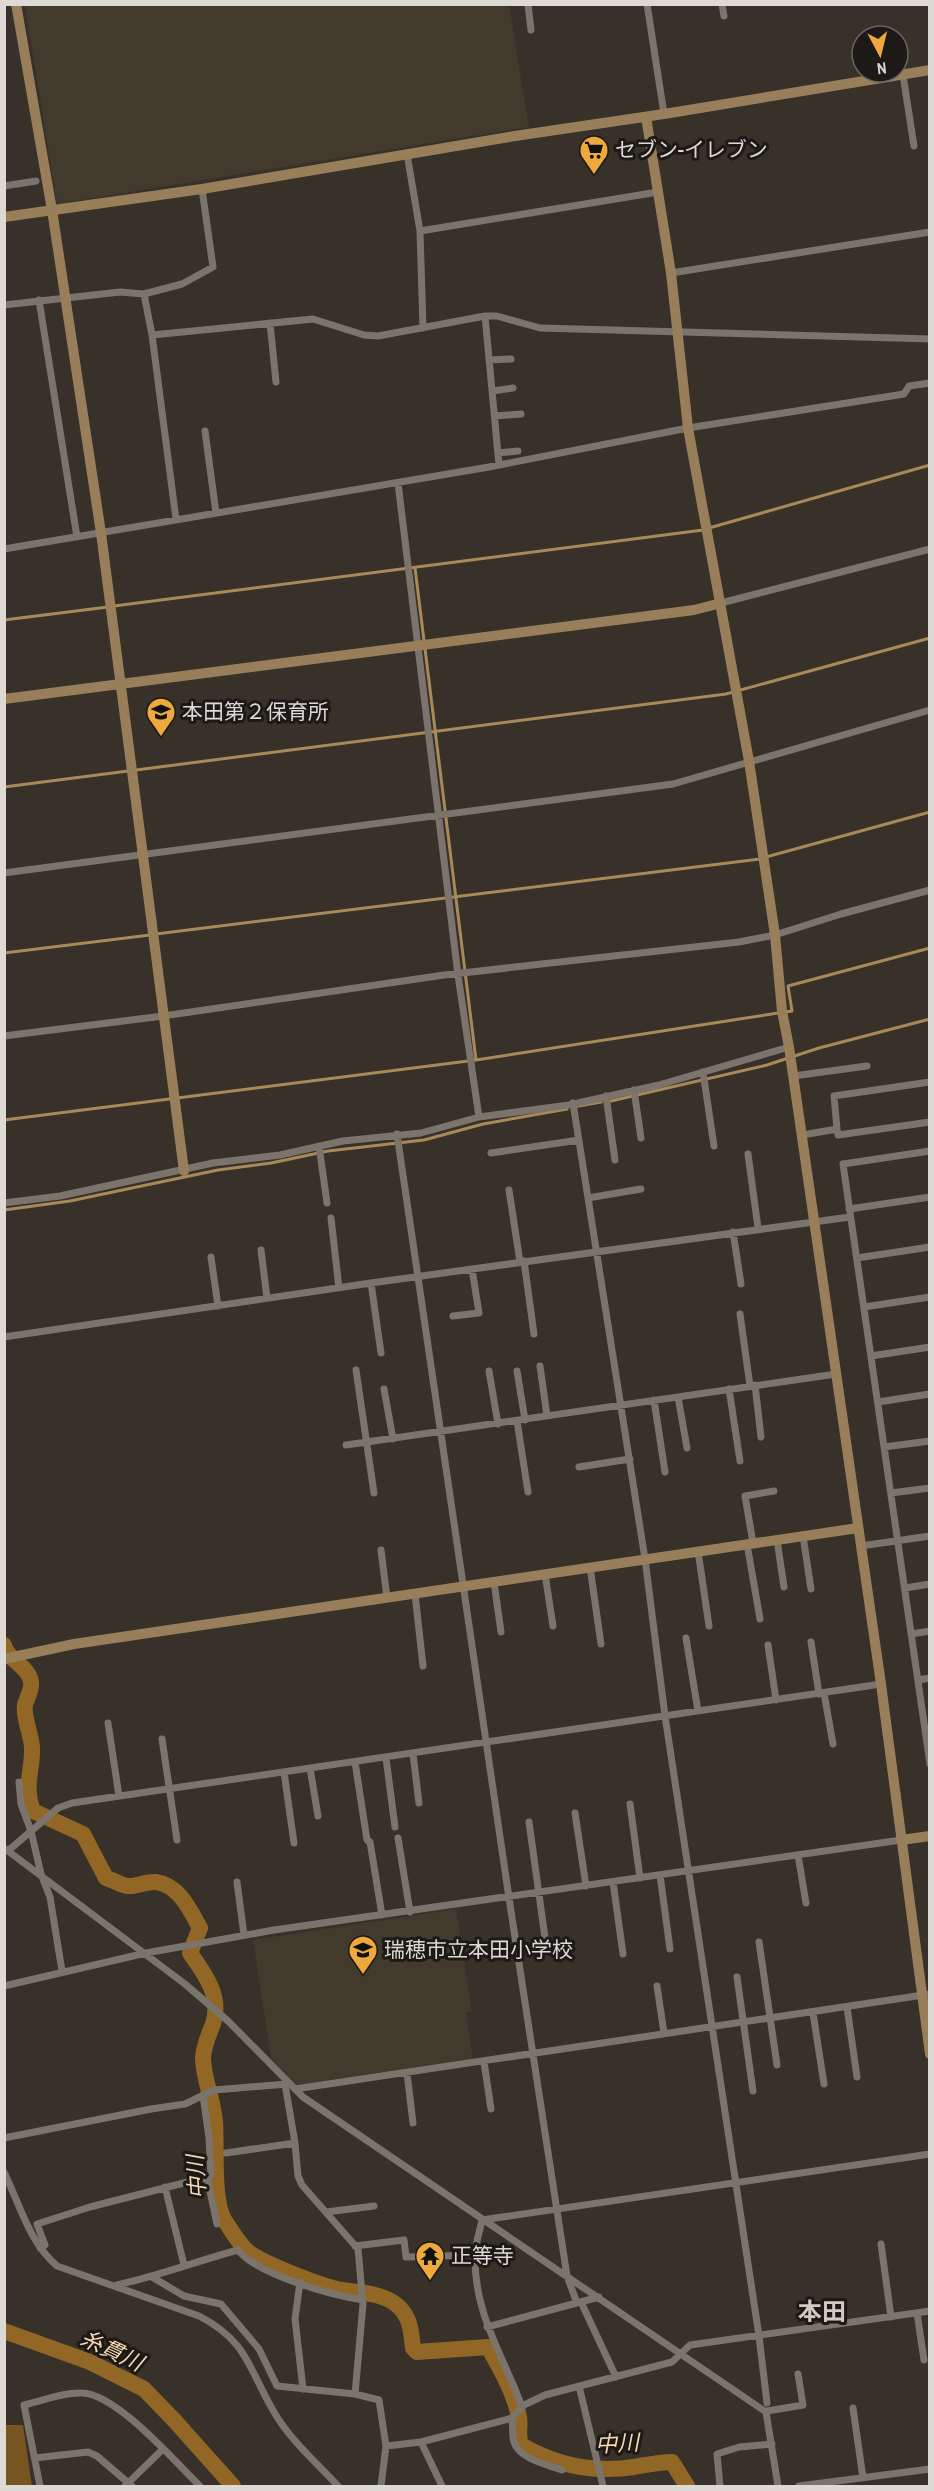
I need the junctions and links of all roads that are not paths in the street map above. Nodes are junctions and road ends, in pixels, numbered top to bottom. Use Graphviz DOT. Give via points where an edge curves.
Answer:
graph roads {
  1 [pos="16,4"];
  2 [pos="528,4"];
  3 [pos="646,4"];
  4 [pos="722,4"];
  5 [pos="724,16"];
  6 [pos="531,30"];
  7 [pos="930,70"];
  8 [pos="910,74"];
  9 [pos="850,84"];
  10 [pos="904,84"];
  11 [pos="664,114"];
  12 [pos="646,117"];
  13 [pos="914,146"];
  14 [pos="407,154"];
  15 [pos="36,181"];
  16 [pos="4,186"];
  17 [pos="202,189"];
  18 [pos="658,192"];
  19 [pos="52,210"];
  20 [pos="4,217"];
  21 [pos="420,231"];
  22 [pos="930,232"];
  23 [pos="671,273"];
  24 [pos="144,294"];
  25 [pos="65,296"];
  26 [pos="39,300"];
  27 [pos="4,305"];
  28 [pos="485,316"];
  29 [pos="270,323"];
  30 [pos="423,328"];
  31 [pos="678,332"];
  32 [pos="152,335"];
  33 [pos="930,339"];
  34 [pos="511,359"];
  35 [pos="489,360"];
  36 [pos="276,382"];
  37 [pos="930,383"];
  38 [pos="513,388"];
  39 [pos="492,391"];
  40 [pos="521,414"];
  41 [pos="495,416"];
  42 [pos="688,428"];
  43 [pos="205,431"];
  44 [pos="518,451"];
  45 [pos="498,453"];
  46 [pos="499,465"];
  47 [pos="398,483"];
  48 [pos="216,513"];
  49 [pos="176,519"];
  50 [pos="101,533"];
  51 [pos="77,537"];
  52 [pos="4,549"];
  53 [pos="930,549"];
  54 [pos="721,603"];
  55 [pos="416,647"];
  56 [pos="121,684"];
  57 [pos="4,699"];
  58 [pos="930,710"];
  59 [pos="749,761"];
  60 [pos="440,816"];
  61 [pos="141,856"];
  62 [pos="4,873"];
  63 [pos="930,890"];
  64 [pos="775,935"];
  65 [pos="458,975"];
  66 [pos="163,1016"];
  67 [pos="4,1035"];
  68 [pos="789,1047"];
  69 [pos="867,1066"];
  70 [pos="703,1072"];
  71 [pos="793,1076"];
  72 [pos="930,1082"];
  73 [pos="634,1090"];
  74 [pos="606,1096"];
  75 [pos="573,1102"];
  76 [pos="479,1117"];
  77 [pos="930,1122"];
  78 [pos="837,1129"];
  79 [pos="397,1134"];
  80 [pos="802,1135"];
  81 [pos="641,1138"];
  82 [pos="579,1140"];
  83 [pos="319,1146"];
  84 [pos="714,1146"];
  85 [pos="930,1151"];
  86 [pos="490,1153"];
  87 [pos="748,1154"];
  88 [pos="615,1160"];
  89 [pos="184,1171"];
  90 [pos="641,1189"];
  91 [pos="509,1190"];
  92 [pos="930,1197"];
  93 [pos="588,1198"];
  94 [pos="4,1203"];
  95 [pos="327,1203"];
  96 [pos="850,1213"];
  97 [pos="331,1218"];
  98 [pos="814,1220"];
  99 [pos="758,1228"];
  100 [pos="733,1232"];
  101 [pos="930,1247"];
  102 [pos="261,1250"];
  103 [pos="597,1251"];
  104 [pos="211,1257"];
  105 [pos="857,1258"];
  106 [pos="522,1262"];
  107 [pos="472,1269"];
  108 [pos="418,1276"];
  109 [pos="370,1283"];
  110 [pos="741,1284"];
  111 [pos="339,1288"];
  112 [pos="267,1298"];
  113 [pos="930,1298"];
  114 [pos="218,1306"];
  115 [pos="864,1307"];
  116 [pos="740,1314"];
  117 [pos="453,1316"];
  118 [pos="534,1334"];
  119 [pos="4,1337"];
  120 [pos="930,1347"];
  121 [pos="381,1353"];
  122 [pos="871,1356"];
  123 [pos="540,1366"];
  124 [pos="356,1370"];
  125 [pos="489,1371"];
  126 [pos="517,1371"];
  127 [pos="836,1374"];
  128 [pos="752,1386"];
  129 [pos="384,1389"];
  130 [pos="729,1389"];
  131 [pos="930,1394"];
  132 [pos="678,1396"];
  133 [pos="654,1400"];
  134 [pos="878,1402"];
  135 [pos="622,1405"];
  136 [pos="547,1416"];
  137 [pos="521,1420"];
  138 [pos="498,1424"];
  139 [pos="441,1432"];
  140 [pos="762,1437"];
  141 [pos="393,1438"];
  142 [pos="930,1441"];
  143 [pos="367,1442"];
  144 [pos="346,1445"];
  145 [pos="884,1447"];
  146 [pos="687,1448"];
  147 [pos="630,1459"];
  148 [pos="740,1461"];
  149 [pos="579,1467"];
  150 [pos="665,1472"];
  151 [pos="930,1488"];
  152 [pos="774,1491"];
  153 [pos="528,1492"];
  154 [pos="374,1493"];
  155 [pos="891,1493"];
  156 [pos="858,1528"];
  157 [pos="803,1536"];
  158 [pos="930,1536"];
  159 [pos="777,1540"];
  160 [pos="898,1541"];
  161 [pos="750,1544"];
  162 [pos="861,1546"];
  163 [pos="381,1550"];
  164 [pos="698,1551"];
  165 [pos="645,1559"];
  166 [pos="590,1567"];
  167 [pos="544,1575"];
  168 [pos="494,1582"];
  169 [pos="930,1584"];
  170 [pos="463,1587"];
  171 [pos="784,1587"];
  172 [pos="905,1588"];
  173 [pos="811,1589"];
  174 [pos="415,1594"];
  175 [pos="387,1598"];
  176 [pos="760,1619"];
  177 [pos="552,1626"];
  178 [pos="710,1626"];
  179 [pos="930,1631"];
  180 [pos="501,1632"];
  181 [pos="911,1634"];
  182 [pos="687,1638"];
  183 [pos="812,1642"];
  184 [pos="602,1644"];
  185 [pos="768,1645"];
  186 [pos="4,1659"];
  187 [pos="423,1666"];
  188 [pos="930,1678"];
  189 [pos="918,1680"];
  190 [pos="881,1684"];
  191 [pos="822,1693"];
  192 [pos="776,1700"];
  193 [pos="698,1712"];
  194 [pos="665,1716"];
  195 [pos="108,1723"];
  196 [pos="927,1726"];
  197 [pos="162,1739"];
  198 [pos="487,1743"];
  199 [pos="833,1744"];
  200 [pos="412,1754"];
  201 [pos="386,1758"];
  202 [pos="355,1762"];
  203 [pos="930,1764"];
  204 [pos="310,1768"];
  205 [pos="284,1772"];
  206 [pos="19,1782"];
  207 [pos="169,1789"];
  208 [pos="119,1796"];
  209 [pos="419,1803"];
  210 [pos="630,1804"];
  211 [pos="575,1814"];
  212 [pos="318,1816"];
  213 [pos="529,1822"];
  214 [pos="395,1827"];
  215 [pos="31,1831"];
  216 [pos="930,1836"];
  217 [pos="398,1838"];
  218 [pos="177,1839"];
  219 [pos="901,1840"];
  220 [pos="294,1843"];
  221 [pos="7,1849"];
  222 [pos="798,1855"];
  223 [pos="688,1870"];
  224 [pos="41,1874"];
  225 [pos="660,1875"];
  226 [pos="640,1878"];
  227 [pos="237,1882"];
  228 [pos="613,1882"];
  229 [pos="586,1886"];
  230 [pos="539,1893"];
  231 [pos="509,1898"];
  232 [pos="806,1903"];
  233 [pos="410,1912"];
  234 [pos="382,1916"];
  235 [pos="244,1935"];
  236 [pos="546,1938"];
  237 [pos="759,1942"];
  238 [pos="670,1949"];
  239 [pos="146,1953"];
  240 [pos="623,1954"];
  241 [pos="62,1971"];
  242 [pos="737,1977"];
  243 [pos="4,1986"];
  244 [pos="657,1986"];
  245 [pos="925,1995"];
  246 [pos="847,2007"];
  247 [pos="813,2013"];
  248 [pos="770,2018"];
  249 [pos="742,2022"];
  250 [pos="712,2026"];
  251 [pos="664,2033"];
  252 [pos="533,2052"];
  253 [pos="930,2054"];
  254 [pos="484,2061"];
  255 [pos="777,2065"];
  256 [pos="407,2073"];
  257 [pos="857,2077"];
  258 [pos="824,2084"];
  259 [pos="290,2086"];
  260 [pos="753,2091"];
  261 [pos="203,2095"];
  262 [pos="491,2109"];
  263 [pos="413,2123"];
  264 [pos="4,2138"];
  265 [pos="295,2143"];
  266 [pos="226,2153"];
  267 [pos="930,2154"];
  268 [pos="4,2172"];
  269 [pos="207,2177"];
  270 [pos="736,2181"];
  271 [pos="165,2187"];
  272 [pos="374,2206"];
  273 [pos="558,2208"];
  274 [pos="326,2212"];
  275 [pos="482,2220"];
  276 [pos="217,2224"];
  277 [pos="881,2244"];
  278 [pos="355,2246"];
  279 [pos="40,2248"];
  280 [pos="474,2254"];
  281 [pos="184,2265"];
  282 [pos="567,2276"];
  283 [pos="152,2277"];
  284 [pos="300,2282"];
  285 [pos="114,2285"];
  286 [pos="599,2297"];
  287 [pos="363,2300"];
  288 [pos="579,2302"];
  289 [pos="930,2311"];
  290 [pos="917,2313"];
  291 [pos="891,2317"];
  292 [pos="487,2327"];
  293 [pos="759,2336"];
  294 [pos="682,2355"];
  295 [pos="924,2360"];
  296 [pos="798,2374"];
  297 [pos="616,2377"];
  298 [pos="579,2386"];
  299 [pos="303,2389"];
  300 [pos="355,2394"];
  301 [pos="522,2407"];
  302 [pos="853,2408"];
  303 [pos="512,2418"];
  304 [pos="421,2442"];
  305 [pos="772,2444"];
  306 [pos="386,2446"];
  307 [pos="163,2449"];
  308 [pos="35,2458"];
  309 [pos="930,2469"];
  310 [pos="562,2470"];
  311 [pos="863,2478"];
  312 [pos="128,2485"];
  313 [pos="40,2487"];
  314 [pos="200,2487"];
  315 [pos="338,2487"];
  316 [pos="381,2487"];
  317 [pos="442,2487"];
  318 [pos="603,2487"];
  319 [pos="720,2487"];
  320 [pos="778,2487"];
  321 [pos="799,2487"];
  1 -- 19 [label="street"];
  2 -- 6 [label="street"];
  3 -- 11 [label="street"];
  4 -- 5 [label="street"];
  7 -- 8 [label="street"];
  9 -- 11 [label="street"];
  10 -- 13 [label="street"];
  11 -- 12 [label="street"];
  12 -- 14 [label="street"];
  12 -- 18 [label="street"];
  14 -- 17 [label="street"];
  14 -- 21 [label="street"];
  15 -- 16 [label="street"];
  17 -- 19 [label="street"];
  17 -- 24 [label="street" via="213,267 182,284"];
  18 -- 21 [label="street"];
  18 -- 23 [label="street"];
  19 -- 20 [label="street"];
  19 -- 25 [label="street"];
  21 -- 30 [label="street"];
  22 -- 23 [label="street"];
  23 -- 31 [label="street"];
  24 -- 25 [label="street" via="129,291"];
  24 -- 32 [label="street"];
  25 -- 26 [label="street"];
  25 -- 50 [label="street"];
  26 -- 27 [label="street"];
  26 -- 51 [label="street"];
  28 -- 30 [label="street"];
  28 -- 31 [label="street" via="540,328"];
  28 -- 35 [label="street"];
  29 -- 30 [label="street" via="313,319 378,336"];
  29 -- 32 [label="street"];
  29 -- 36 [label="street"];
  31 -- 33 [label="street"];
  31 -- 42 [label="street"];
  32 -- 49 [label="street"];
  34 -- 35 [label="street"];
  35 -- 39 [label="street"];
  37 -- 42 [label="street" via="909,387 903,394"];
  38 -- 39 [label="street"];
  39 -- 41 [label="street"];
  40 -- 41 [label="street"];
  41 -- 45 [label="street"];
  42 -- 46 [label="street"];
  42 -- 54 [label="street"];
  43 -- 48 [label="street"];
  44 -- 45 [label="street"];
  45 -- 46 [label="street"];
  46 -- 47 [label="street"];
  47 -- 48 [label="street"];
  47 -- 55 [label="street"];
  48 -- 49 [label="street"];
  49 -- 50 [label="street"];
  50 -- 51 [label="street"];
  50 -- 56 [label="street"];
  51 -- 52 [label="street"];
  53 -- 54 [label="street"];
  54 -- 55 [label="street" via="694,610"];
  54 -- 59 [label="street"];
  55 -- 56 [label="street"];
  55 -- 60 [label="street"];
  56 -- 57 [label="street"];
  56 -- 61 [label="street"];
  58 -- 59 [label="street"];
  59 -- 60 [label="street" via="673,784"];
  59 -- 64 [label="street"];
  60 -- 61 [label="street"];
  60 -- 65 [label="street"];
  61 -- 62 [label="street"];
  61 -- 66 [label="street"];
  63 -- 64 [label="street"];
  64 -- 65 [label="street"];
  64 -- 68 [label="street"];
  65 -- 66 [label="street"];
  65 -- 76 [label="street"];
  66 -- 67 [label="street"];
  66 -- 89 [label="street"];
  68 -- 70 [label="street"];
  68 -- 71 [label="street"];
  69 -- 71 [label="street"];
  70 -- 73 [label="street"];
  70 -- 84 [label="street"];
  71 -- 80 [label="street"];
  72 -- 78 [label="street" via="834,1096"];
  73 -- 74 [label="street"];
  73 -- 81 [label="street"];
  74 -- 75 [label="street"];
  74 -- 88 [label="street"];
  75 -- 76 [label="street"];
  75 -- 82 [label="street"];
  76 -- 79 [label="street" via="421,1133"];
  77 -- 78 [label="street" via="838,1135"];
  78 -- 80 [label="street"];
  79 -- 83 [label="street"];
  79 -- 108 [label="street"];
  80 -- 98 [label="street"];
  82 -- 86 [label="street"];
  82 -- 93 [label="street"];
  83 -- 89 [label="street"];
  83 -- 95 [label="street"];
  85 -- 96 [label="street" via="843,1164"];
  87 -- 99 [label="street"];
  89 -- 94 [label="street"];
  90 -- 93 [label="street"];
  91 -- 106 [label="street"];
  92 -- 96 [label="street"];
  93 -- 103 [label="street"];
  96 -- 98 [label="street"];
  96 -- 105 [label="street"];
  97 -- 111 [label="street"];
  98 -- 99 [label="street"];
  98 -- 127 [label="street"];
  99 -- 100 [label="street"];
  100 -- 103 [label="street"];
  100 -- 110 [label="street"];
  101 -- 105 [label="street"];
  102 -- 112 [label="street"];
  103 -- 106 [label="street"];
  103 -- 135 [label="street"];
  104 -- 114 [label="street"];
  105 -- 115 [label="street"];
  106 -- 107 [label="street"];
  106 -- 118 [label="street"];
  107 -- 108 [label="street"];
  107 -- 117 [label="street" via="479,1313"];
  108 -- 109 [label="street"];
  108 -- 139 [label="street"];
  109 -- 111 [label="street"];
  109 -- 121 [label="street"];
  111 -- 112 [label="street"];
  112 -- 114 [label="street"];
  113 -- 115 [label="street"];
  114 -- 119 [label="street"];
  115 -- 122 [label="street"];
  116 -- 128 [label="street"];
  120 -- 122 [label="street"];
  122 -- 134 [label="street"];
  123 -- 136 [label="street"];
  124 -- 143 [label="street"];
  125 -- 138 [label="street"];
  126 -- 137 [label="street"];
  127 -- 128 [label="street"];
  127 -- 156 [label="street"];
  128 -- 130 [label="street"];
  128 -- 140 [label="street"];
  129 -- 141 [label="street"];
  130 -- 132 [label="street"];
  130 -- 148 [label="street"];
  131 -- 134 [label="street"];
  132 -- 133 [label="street"];
  132 -- 146 [label="street"];
  133 -- 135 [label="street"];
  133 -- 150 [label="street"];
  134 -- 145 [label="street"];
  135 -- 136 [label="street"];
  135 -- 147 [label="street"];
  136 -- 137 [label="street"];
  137 -- 138 [label="street"];
  137 -- 153 [label="street"];
  138 -- 139 [label="street"];
  139 -- 141 [label="street"];
  139 -- 170 [label="street"];
  141 -- 143 [label="street"];
  142 -- 145 [label="street"];
  143 -- 144 [label="street"];
  143 -- 154 [label="street"];
  145 -- 155 [label="street"];
  147 -- 149 [label="street"];
  147 -- 165 [label="street"];
  151 -- 155 [label="street"];
  152 -- 161 [label="street" via="746,1496"];
  155 -- 160 [label="street"];
  156 -- 157 [label="street"];
  156 -- 162 [label="street"];
  157 -- 159 [label="street"];
  157 -- 173 [label="street"];
  158 -- 160 [label="street"];
  159 -- 161 [label="street"];
  159 -- 171 [label="street"];
  160 -- 162 [label="street"];
  160 -- 172 [label="street"];
  161 -- 164 [label="street"];
  161 -- 176 [label="street"];
  162 -- 190 [label="street"];
  163 -- 175 [label="street"];
  164 -- 165 [label="street"];
  164 -- 178 [label="street"];
  165 -- 166 [label="street"];
  165 -- 194 [label="street"];
  166 -- 167 [label="street"];
  166 -- 184 [label="street"];
  167 -- 168 [label="street"];
  167 -- 177 [label="street"];
  168 -- 170 [label="street"];
  168 -- 180 [label="street"];
  169 -- 172 [label="street"];
  170 -- 174 [label="street"];
  170 -- 198 [label="street"];
  172 -- 181 [label="street"];
  174 -- 175 [label="street"];
  174 -- 187 [label="street"];
  175 -- 186 [label="street" via="74,1644"];
  179 -- 181 [label="street"];
  181 -- 189 [label="street"];
  182 -- 193 [label="street"];
  183 -- 191 [label="street"];
  185 -- 192 [label="street"];
  188 -- 189 [label="street"];
  189 -- 196 [label="street"];
  190 -- 191 [label="street"];
  190 -- 219 [label="street"];
  191 -- 192 [label="street"];
  191 -- 199 [label="street"];
  192 -- 193 [label="street"];
  193 -- 194 [label="street"];
  194 -- 198 [label="street"];
  194 -- 223 [label="street"];
  195 -- 208 [label="street"];
  196 -- 203 [label="street"];
  197 -- 207 [label="street"];
  198 -- 200 [label="street"];
  198 -- 231 [label="street"];
  200 -- 201 [label="street"];
  200 -- 209 [label="street"];
  201 -- 202 [label="street"];
  201 -- 214 [label="street"];
  202 -- 204 [label="street"];
  202 -- 234 [label="street"];
  204 -- 205 [label="street"];
  204 -- 212 [label="street"];
  205 -- 207 [label="street"];
  205 -- 220 [label="street"];
  206 -- 215 [label="street" via="21,1804"];
  207 -- 208 [label="street"];
  207 -- 218 [label="street"];
  208 -- 215 [label="street" via="65,1805"];
  210 -- 226 [label="street"];
  211 -- 229 [label="street"];
  213 -- 230 [label="street"];
  215 -- 221 [label="street"];
  215 -- 224 [label="street"];
  216 -- 219 [label="street"];
  217 -- 233 [label="street"];
  219 -- 222 [label="street"];
  219 -- 245 [label="street"];
  221 -- 224 [label="street"];
  222 -- 223 [label="street"];
  222 -- 232 [label="street"];
  223 -- 225 [label="street"];
  223 -- 250 [label="street"];
  224 -- 239 [label="street"];
  224 -- 241 [label="street" via="50,1897"];
  225 -- 226 [label="street"];
  225 -- 238 [label="street"];
  226 -- 228 [label="street"];
  227 -- 235 [label="street"];
  228 -- 229 [label="street"];
  228 -- 240 [label="street"];
  229 -- 230 [label="street"];
  230 -- 231 [label="street"];
  230 -- 236 [label="street"];
  231 -- 233 [label="street"];
  231 -- 252 [label="street"];
  233 -- 234 [label="street"];
  234 -- 235 [label="street"];
  235 -- 239 [label="street"];
  237 -- 248 [label="street"];
  239 -- 241 [label="street"];
  239 -- 259 [label="street" via="228,2021"];
  241 -- 243 [label="street"];
  242 -- 249 [label="street"];
  244 -- 251 [label="street"];
  245 -- 246 [label="street"];
  245 -- 253 [label="street"];
  246 -- 247 [label="street"];
  246 -- 257 [label="street"];
  247 -- 248 [label="street"];
  247 -- 258 [label="street"];
  248 -- 249 [label="street"];
  248 -- 255 [label="street"];
  249 -- 250 [label="street"];
  249 -- 260 [label="street"];
  250 -- 251 [label="street"];
  250 -- 270 [label="street"];
  251 -- 252 [label="street"];
  252 -- 254 [label="street"];
  252 -- 273 [label="street"];
  254 -- 256 [label="street"];
  254 -- 262 [label="street"];
  256 -- 259 [label="street"];
  256 -- 263 [label="street"];
  259 -- 261 [label="street" via="214,2090"];
  259 -- 265 [label="street"];
  259 -- 275 [label="street"];
  261 -- 264 [label="street" via="185,2104"];
  261 -- 269 [label="street" via="211,2176"];
  265 -- 266 [label="street"];
  265 -- 274 [label="street" via="302,2185"];
  267 -- 270 [label="street"];
  268 -- 279 [label="street"];
  269 -- 271 [label="street"];
  269 -- 276 [label="street"];
  270 -- 273 [label="street"];
  270 -- 293 [label="street"];
  271 -- 279 [label="street" via="37,2224 45,2245"];
  271 -- 281 [label="street"];
  272 -- 274 [label="street"];
  273 -- 275 [label="street"];
  273 -- 282 [label="street"];
  274 -- 278 [label="street"];
  275 -- 280 [label="street"];
  275 -- 282 [label="street"];
  277 -- 291 [label="street"];
  278 -- 280 [label="street" via="404,2240 406,2258"];
  278 -- 287 [label="street"];
  279 -- 285 [label="street" via="57,2266"];
  280 -- 292 [label="street"];
  281 -- 283 [label="street"];
  281 -- 284 [label="street" via="238,2250 258,2267"];
  282 -- 286 [label="street"];
  282 -- 288 [label="street"];
  283 -- 285 [label="street"];
  283 -- 299 [label="street" via="184,2296 221,2304 259,2349 277,2386"];
  284 -- 287 [label="street" via="327,2293"];
  284 -- 299 [label="street" via="295,2319"];
  285 -- 315 [label="street" via="199,2316 233,2340 252,2365 275,2413"];
  286 -- 288 [label="street"];
  286 -- 294 [label="street"];
  287 -- 300 [label="street"];
  288 -- 292 [label="street"];
  288 -- 297 [label="street"];
  289 -- 290 [label="street"];
  290 -- 291 [label="street"];
  290 -- 295 [label="street"];
  291 -- 293 [label="street"];
  292 -- 301 [label="street"];
  293 -- 294 [label="street" via="690,2345"];
  293 -- 296 [label="street" via="767,2407 803,2405"];
  294 -- 297 [label="street" via="654,2368"];
  294 -- 305 [label="street" via="766,2412"];
  297 -- 298 [label="street"];
  298 -- 301 [label="street" via="545,2395"];
  298 -- 318 [label="street"];
  299 -- 300 [label="street"];
  300 -- 306 [label="street" via="379,2400"];
  301 -- 303 [label="street"];
  302 -- 311 [label="street"];
  303 -- 304 [label="street"];
  303 -- 310 [label="street" via="518,2449"];
  304 -- 306 [label="street"];
  304 -- 317 [label="street"];
  305 -- 319 [label="street" via="717,2454"];
  305 -- 320 [label="street"];
  306 -- 316 [label="street"];
  307 -- 308 [label="street" via="134,2420 98,2397 78,2393 24,2405"];
  307 -- 312 [label="street"];
  307 -- 314 [label="street"];
  308 -- 312 [label="street" via="88,2452"];
  308 -- 313 [label="street"];
  309 -- 311 [label="street"];
  311 -- 321 [label="street"];
}
